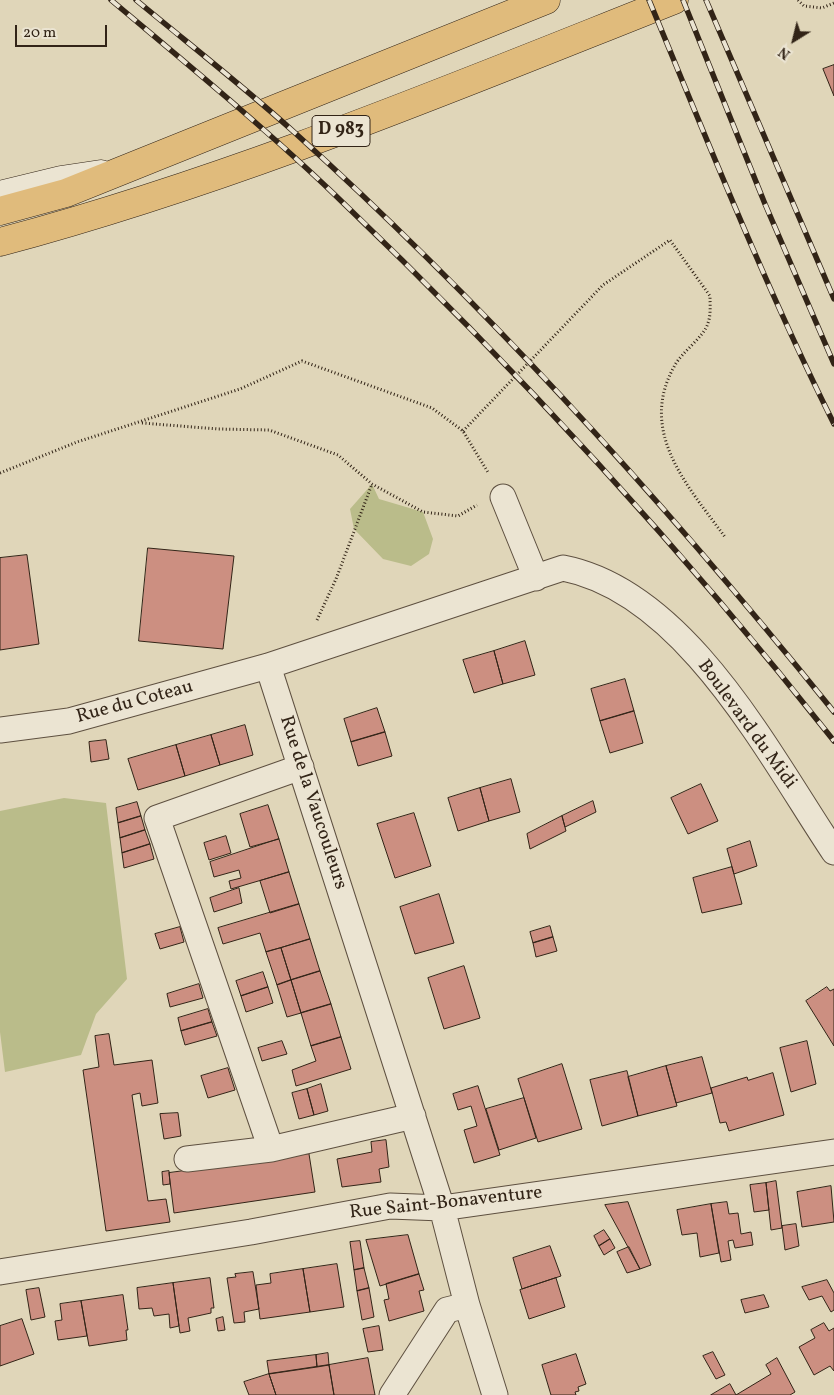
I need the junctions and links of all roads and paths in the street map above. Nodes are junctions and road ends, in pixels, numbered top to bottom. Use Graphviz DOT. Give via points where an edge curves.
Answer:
graph roads {
  1 [pos="546,0"];
  2 [pos="674,0"];
  3 [pos="798,0"];
  4 [pos="834,3"];
  5 [pos="122,171"];
  6 [pos="0,195"];
  7 [pos="0,211"];
  8 [pos="0,242"];
  9 [pos="142,422"];
  10 [pos="463,431"];
  11 [pos="0,473"];
  12 [pos="372,484"];
  13 [pos="503,497"];
  14 [pos="725,537"];
  15 [pos="536,578"];
  16 [pos="311,652"];
  17 [pos="268,666"];
  18 [pos="0,730"];
  19 [pos="301,767"];
  20 [pos="834,852"];
  21 [pos="412,1116"];
  22 [pos="271,1149"];
  23 [pos="834,1152"];
  24 [pos="187,1159"];
  25 [pos="442,1208"];
  26 [pos="0,1272"];
  27 [pos="467,1305"];
  28 [pos="392,1395"];
  29 [pos="495,1395"];
  1 -- 5 [label="main road, D 983"];
  2 -- 8 [label="main road, D 983" via="377,119 193,183"];
  3 -- 4 [label="path" via="804,6 822,8"];
  5 -- 6 [label="main road" via="61,180"];
  5 -- 7 [label="main road, D 983" via="66,193"];
  9 -- 10 [label="path" via="240,389 302,361 432,408"];
  9 -- 11 [label="path" via="77,442"];
  9 -- 12 [label="path" via="269,430 338,455"];
  10 -- 13 [label="path"];
  10 -- 14 [label="path" via="604,285 670,240 710,296 708,324 675,364 660,400 664,439 684,482"];
  12 -- 13 [label="path" via="423,512 458,516 476,505"];
  12 -- 16 [label="path" via="336,579 310,636"];
  13 -- 15 [label="street"];
  15 -- 16 [label="street"];
  15 -- 20 [label="street, Boulevard du Midi" via="562,568 575,570 634,599 676,632 741,711"];
  16 -- 17 [label="street"];
  17 -- 18 [label="street, Rue du Coteau" via="69,721"];
  17 -- 19 [label="street, Rue de la Vaucouleurs"];
  19 -- 21 [label="street, Rue de la Vaucouleurs"];
  19 -- 22 [label="street" via="157,818"];
  21 -- 22 [label="street"];
  21 -- 25 [label="street, Rue de la Vaucouleurs"];
  22 -- 24 [label="street"];
  23 -- 25 [label="street, Rue Saint-Bonaventure"];
  25 -- 26 [label="street, Rue Saint-Bonaventure" via="390,1206"];
  25 -- 27 [label="street, Rue de la Vaucouleurs"];
  27 -- 28 [label="street" via="447,1310"];
  27 -- 29 [label="street, Rue de la Vaucouleurs"];
}
